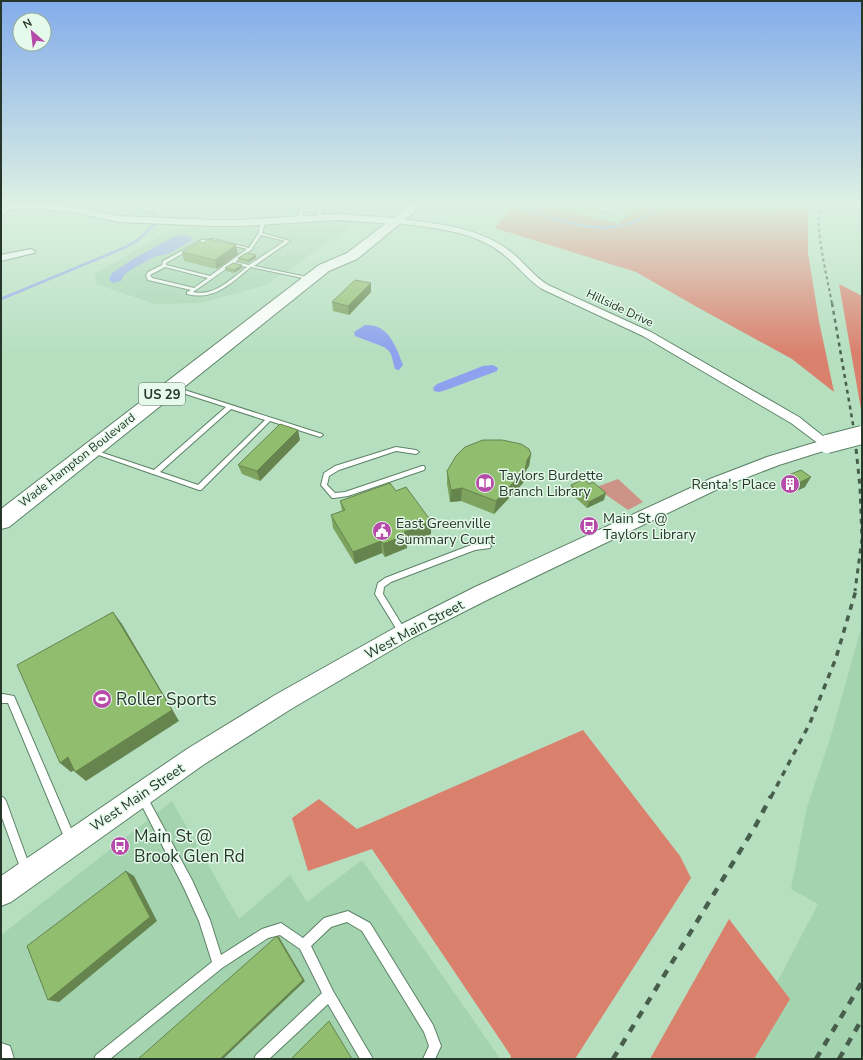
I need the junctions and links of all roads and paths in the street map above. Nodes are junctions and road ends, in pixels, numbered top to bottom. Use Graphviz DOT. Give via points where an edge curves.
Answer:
graph roads {
  1 [pos="16,254"];
  2 [pos="178,254"];
  3 [pos="242,254"];
  4 [pos="268,254"];
  5 [pos="331,254"];
  6 [pos="354,254"];
  7 [pos="509,254"];
  8 [pos="1,258"];
  9 [pos="231,262"];
  10 [pos="164,266"];
  11 [pos="250,266"];
  12 [pos="324,268"];
  13 [pos="211,277"];
  14 [pos="310,279"];
  15 [pos="194,289"];
  16 [pos="170,388"];
  17 [pos="230,407"];
  18 [pos="269,419"];
  19 [pos="320,435"];
  20 [pos="862,435"];
  21 [pos="827,444"];
  22 [pos="90,451"];
  23 [pos="416,452"];
  24 [pos="422,468"];
  25 [pos="154,473"];
  26 [pos="1,521"];
  27 [pos="487,546"];
  28 [pos="403,633"];
  29 [pos="1,699"];
  30 [pos="142,794"];
  31 [pos="1,801"];
  32 [pos="72,842"];
  33 [pos="27,873"];
  34 [pos="1,892"];
  35 [pos="304,946"];
  36 [pos="218,964"];
  37 [pos="329,995"];
  38 [pos="1,1055"];
  39 [pos="2,1059"];
  40 [pos="100,1059"];
  41 [pos="260,1059"];
  42 [pos="367,1059"];
  43 [pos="429,1059"];
  1 -- 8 [label="street"];
  2 -- 10 [label="lane" via="164,262"];
  3 -- 9 [label="lane"];
  4 -- 11 [label="lane"];
  5 -- 12 [label="main road, Wade Hampton Boulevard / US 29"];
  6 -- 12 [label="main road, Wade Hampton Boulevard / US 29"];
  7 -- 21 [label="street, Hillside Drive" via="540,284 647,334 795,420"];
  9 -- 11 [label="lane"];
  9 -- 13 [label="lane"];
  10 -- 13 [label="lane"];
  10 -- 15 [label="lane" via="150,273 150,279"];
  11 -- 14 [label="lane"];
  11 -- 15 [label="lane" via="222,288 205,295 190,293"];
  12 -- 14 [label="main road, Wade Hampton Boulevard / US 29"];
  13 -- 15 [label="lane"];
  14 -- 16 [label="main road, Wade Hampton Boulevard / US 29"];
  16 -- 17 [label="lane"];
  16 -- 22 [label="main road, Wade Hampton Boulevard / US 29"];
  17 -- 18 [label="lane"];
  17 -- 25 [label="lane"];
  18 -- 19 [label="lane"];
  18 -- 25 [label="lane" via="199,488"];
  20 -- 21 [label="street, West Main Street, bridge"];
  21 -- 28 [label="street, West Main Street" via="716,483"];
  22 -- 25 [label="lane"];
  22 -- 26 [label="main road, Wade Hampton Boulevard / US 29"];
  23 -- 24 [label="lane" via="396,449 337,468 326,475 324,486 334,496 346,494"];
  27 -- 28 [label="lane" via="474,547 381,585 379,594"];
  28 -- 30 [label="street, West Main Street" via="283,702"];
  29 -- 32 [label="lane" via="11,699"];
  30 -- 32 [label="street, West Main Street"];
  30 -- 36 [label="lane" via="188,884 204,920"];
  31 -- 33 [label="lane"];
  32 -- 33 [label="street, West Main Street"];
  33 -- 34 [label="street, West Main Street"];
  35 -- 36 [label="lane" via="281,929 266,933"];
  35 -- 37 [label="lane"];
  35 -- 43 [label="lane" via="328,922 348,916 366,926 429,1029 435,1046"];
  36 -- 40 [label="lane"];
  37 -- 41 [label="lane"];
  37 -- 42 [label="lane"];
  38 -- 39 [label="street"];
}
